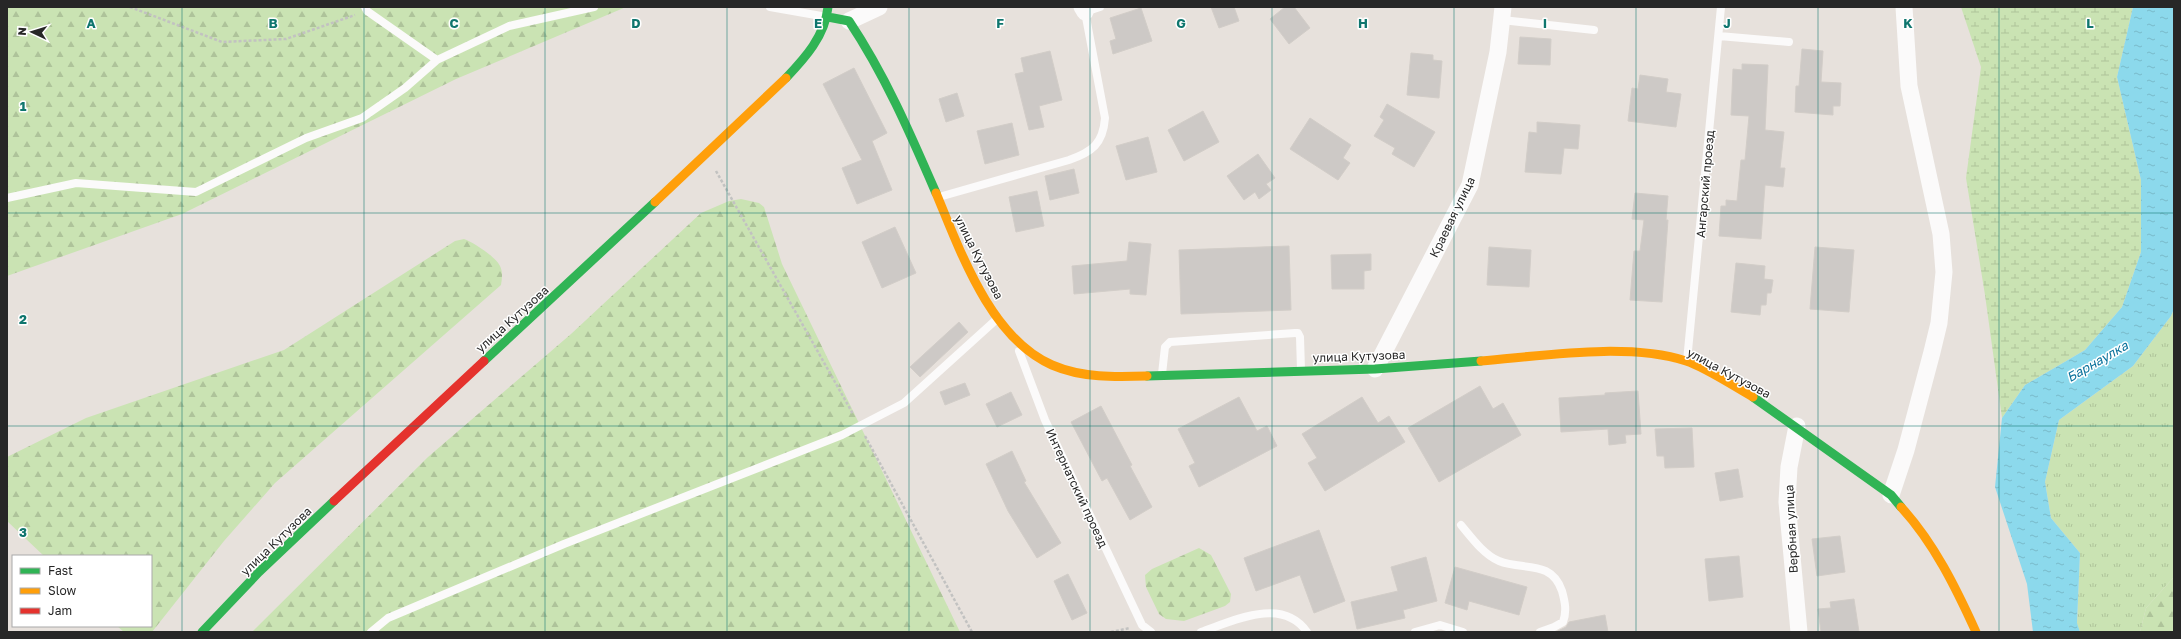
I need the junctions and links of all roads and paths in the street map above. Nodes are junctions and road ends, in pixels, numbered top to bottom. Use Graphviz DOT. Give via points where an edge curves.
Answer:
graph roads {
  1 [pos="130,7"];
  2 [pos="594,7"];
  3 [pos="770,7"];
  4 [pos="828,7"];
  5 [pos="879,7"];
  6 [pos="1720,7"];
  7 [pos="1904,7"];
  8 [pos="366,9"];
  9 [pos="1089,9"];
  10 [pos="1503,14"];
  11 [pos="828,17"];
  12 [pos="848,21"];
  13 [pos="1594,30"];
  14 [pos="1719,36"];
  15 [pos="1789,42"];
  16 [pos="437,60"];
  17 [pos="708,153"];
  18 [pos="7,198"];
  19 [pos="937,198"];
  20 [pos="998,317"];
  21 [pos="1014,337"];
  22 [pos="1687,361"];
  23 [pos="1375,369"];
  24 [pos="1301,370"];
  25 [pos="1162,375"];
  26 [pos="860,426"];
  27 [pos="1797,426"];
  28 [pos="1891,495"];
  29 [pos="1460,525"];
  30 [pos="1142,625"];
  31 [pos="202,632"];
  32 [pos="371,632"];
  33 [pos="972,632"];
  34 [pos="1111,632"];
  35 [pos="1151,632"];
  36 [pos="1201,632"];
  37 [pos="1307,632"];
  38 [pos="1415,632"];
  39 [pos="1463,632"];
  40 [pos="1540,632"];
  41 [pos="1799,632"];
  42 [pos="1976,632"];
  1 -- 8 [label="path" via="222,42 286,38"];
  2 -- 16 [label="lane" via="509,26"];
  3 -- 11 [label="lane"];
  4 -- 11 [label="street, улица Кутузова"];
  5 -- 12 [label="street"];
  6 -- 14 [label="lane, Ангарский проезд"];
  7 -- 28 [label="street" via="1909,86 1941,234 1944,272 1939,323 1906,450"];
  8 -- 16 [label="lane"];
  9 -- 19 [label="lane" via="1105,118 1104,132 1098,142 1085,154 1069,160"];
  10 -- 13 [label="lane"];
  10 -- 23 [label="street, Краевая улица" via="1498,52 1470,185"];
  11 -- 12 [label="street"];
  11 -- 17 [label="street, улица Кутузова" via="807,55"];
  12 -- 19 [label="street, улица Кутузова" via="869,49 882,74"];
  14 -- 15 [label="lane"];
  14 -- 22 [label="lane, Ангарский проезд"];
  16 -- 18 [label="lane" via="405,88 362,118 306,138 196,192 76,183"];
  17 -- 26 [label="path" via="721,181"];
  17 -- 31 [label="street, улица Кутузова" via="544,307 440,400 259,572"];
  19 -- 20 [label="street, улица Кутузова" via="974,280"];
  20 -- 21 [label="street, улица Кутузова"];
  20 -- 26 [label="lane" via="904,403"];
  21 -- 25 [label="street, улица Кутузова" via="1034,355 1075,373 1112,377"];
  21 -- 30 [label="lane, Интернатский проезд" via="1045,420"];
  22 -- 23 [label="street, улица Кутузова" via="1647,353 1600,352"];
  22 -- 27 [label="street, улица Кутузова" via="1755,398"];
  23 -- 24 [label="street, улица Кутузова"];
  24 -- 25 [label="street, улица Кутузова"];
  24 -- 25 [label="lane" via="1300,337 1295,333 1170,342 1165,347"];
  26 -- 32 [label="lane" via="417,605 388,618"];
  26 -- 33 [label="path"];
  27 -- 28 [label="street, улица Кутузова"];
  27 -- 41 [label="street, Вербная улица" via="1789,467 1787,502"];
  28 -- 42 [label="street, улица Кутузова" via="1916,523 1939,558"];
  29 -- 40 [label="lane" via="1493,558 1545,570 1560,586 1565,601 1563,622"];
  30 -- 34 [label="path"];
  30 -- 35 [label="lane, Интернатский проезд"];
  36 -- 37 [label="lane" via="1249,616 1272,612 1294,619"];
  38 -- 39 [label="lane" via="1440,625"];
}
